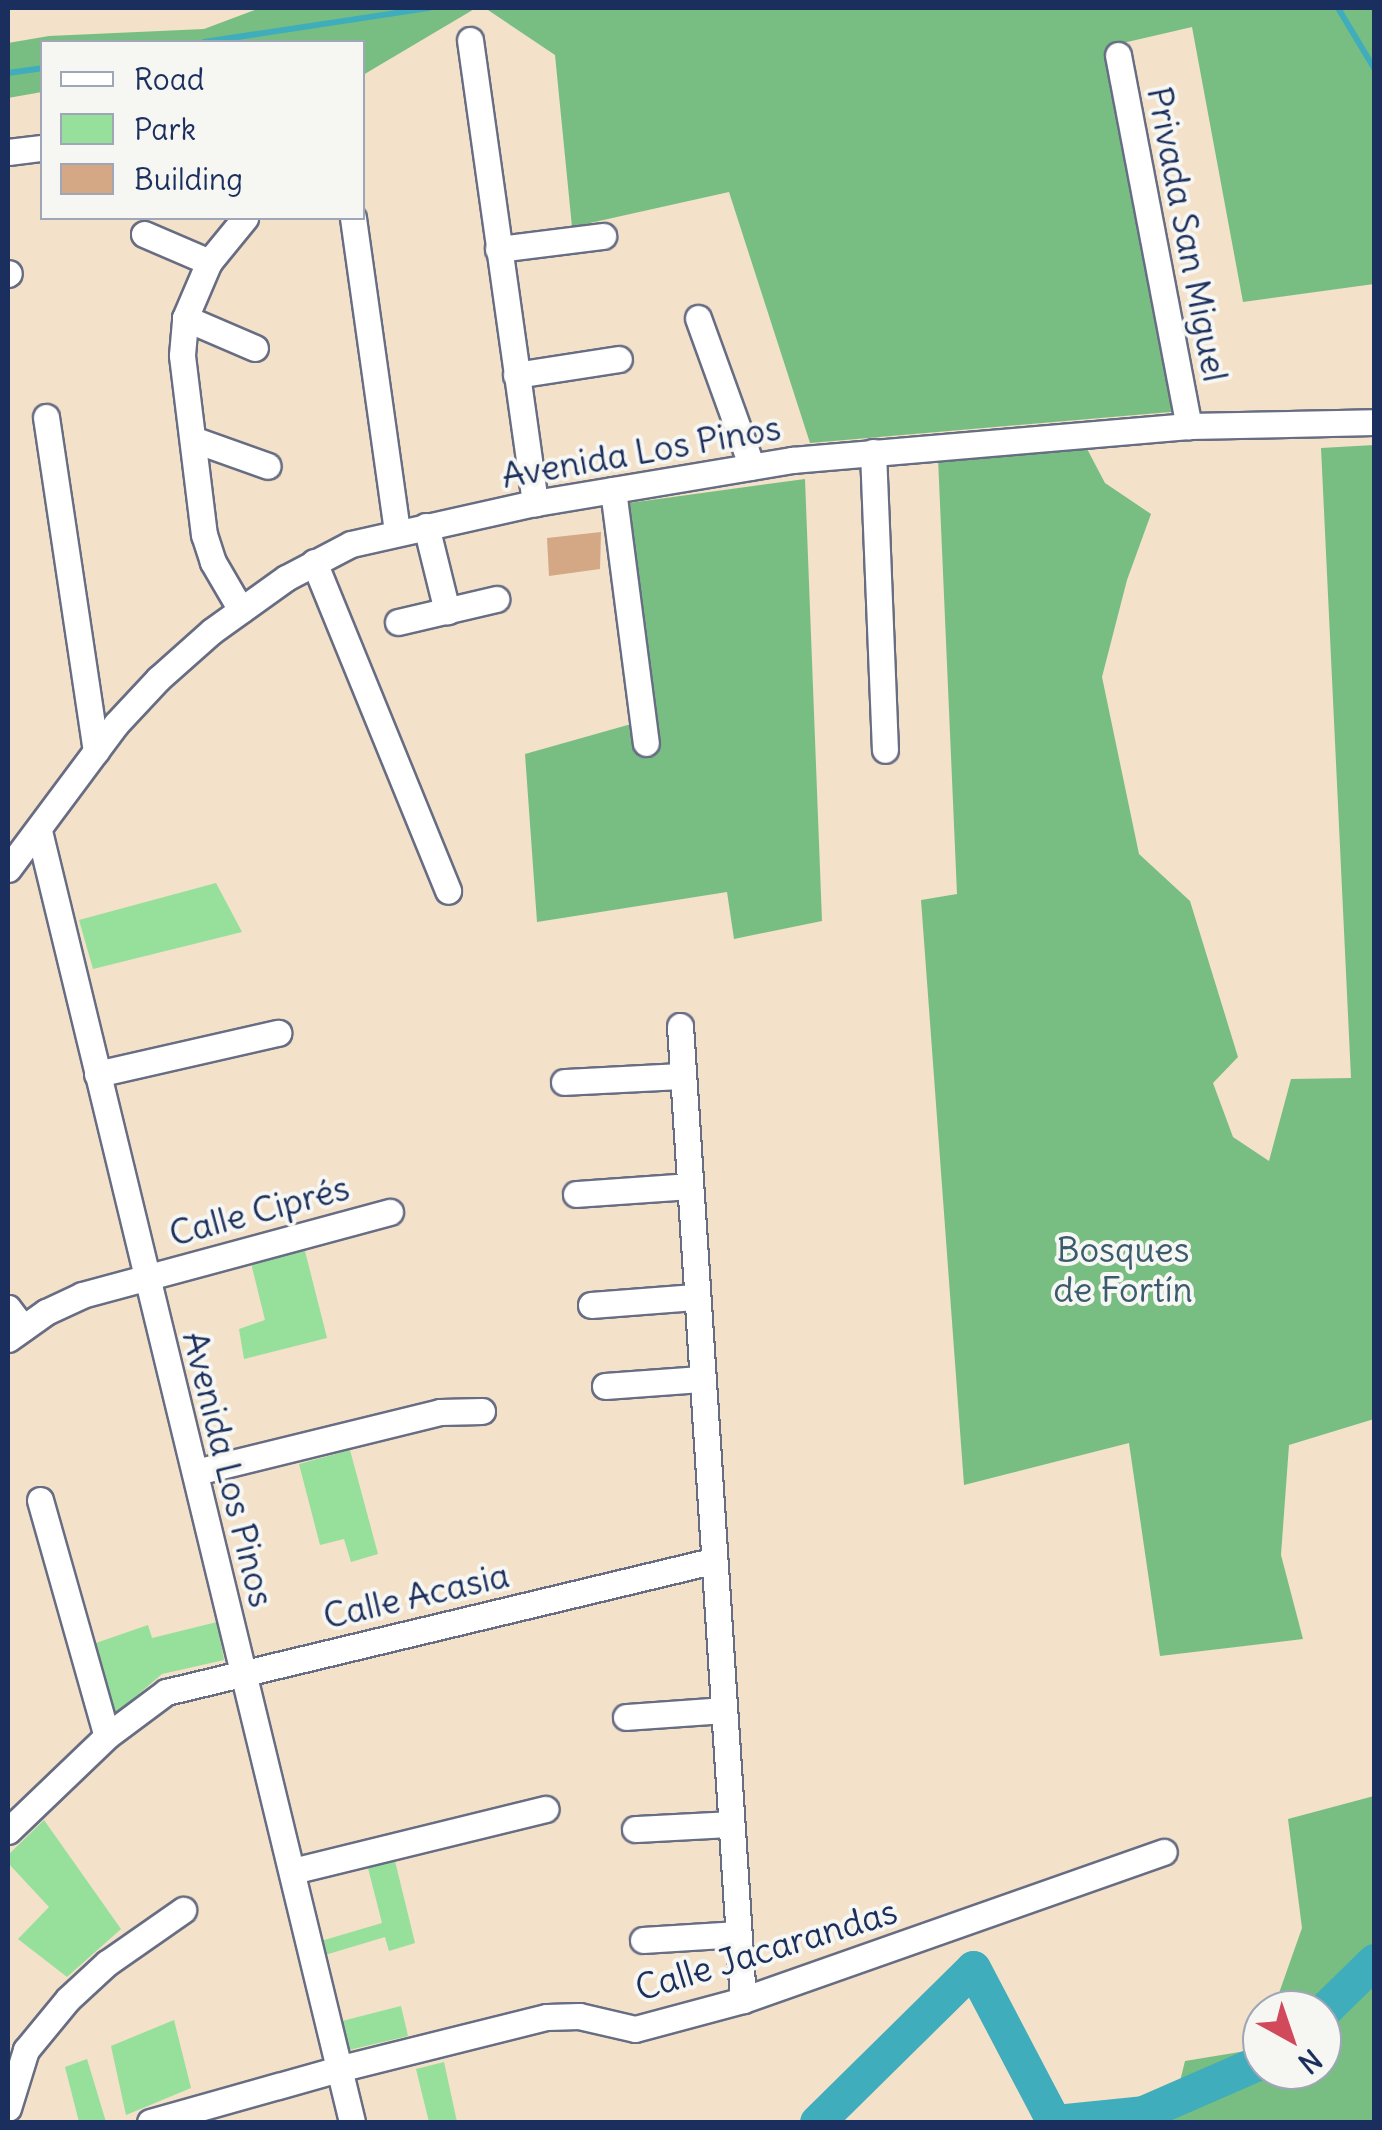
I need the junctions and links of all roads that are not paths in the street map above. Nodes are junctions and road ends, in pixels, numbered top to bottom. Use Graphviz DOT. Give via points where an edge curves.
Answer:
graph roads {
  1 [pos="470,40"];
  2 [pos="1118,55"];
  3 [pos="40,148"];
  4 [pos="8,152"];
  5 [pos="243,220"];
  6 [pos="353,220"];
  7 [pos="144,234"];
  8 [pos="602,236"];
  9 [pos="498,249"];
  10 [pos="209,262"];
  11 [pos="185,318"];
  12 [pos="698,318"];
  13 [pos="255,348"];
  14 [pos="619,359"];
  15 [pos="516,375"];
  16 [pos="46,417"];
  17 [pos="1374,422"];
  18 [pos="1189,426"];
  19 [pos="194,440"];
  20 [pos="873,452"];
  21 [pos="268,466"];
  22 [pos="752,468"];
  23 [pos="613,490"];
  24 [pos="535,504"];
  25 [pos="426,526"];
  26 [pos="397,532"];
  27 [pos="314,562"];
  28 [pos="496,600"];
  29 [pos="241,610"];
  30 [pos="447,610"];
  31 [pos="398,622"];
  32 [pos="646,743"];
  33 [pos="884,750"];
  34 [pos="96,751"];
  35 [pos="39,831"];
  36 [pos="8,869"];
  37 [pos="448,891"];
  38 [pos="680,1026"];
  39 [pos="278,1032"];
  40 [pos="97,1074"];
  41 [pos="682,1076"];
  42 [pos="564,1082"];
  43 [pos="688,1186"];
  44 [pos="576,1194"];
  45 [pos="390,1212"];
  46 [pos="146,1275"];
  47 [pos="695,1297"];
  48 [pos="591,1304"];
  49 [pos="12,1325"];
  50 [pos="701,1380"];
  51 [pos="605,1386"];
  52 [pos="482,1411"];
  53 [pos="196,1472"];
  54 [pos="40,1500"];
  55 [pos="712,1561"];
  56 [pos="242,1673"];
  57 [pos="723,1710"];
  58 [pos="626,1717"];
  59 [pos="108,1736"];
  60 [pos="546,1809"];
  61 [pos="730,1824"];
  62 [pos="635,1829"];
  63 [pos="8,1831"];
  64 [pos="1164,1852"];
  65 [pos="293,1871"];
  66 [pos="183,1910"];
  67 [pos="738,1934"];
  68 [pos="642,1940"];
  69 [pos="744,2000"];
  70 [pos="338,2069"];
  71 [pos="8,2108"];
  72 [pos="150,2122"];
  73 [pos="352,2122"];
  1 -- 9 [label="street"];
  2 -- 18 [label="street, Privada San Miguel"];
  3 -- 4 [label="street"];
  5 -- 10 [label="street"];
  6 -- 26 [label="street"];
  7 -- 10 [label="street"];
  8 -- 9 [label="street"];
  9 -- 15 [label="street"];
  10 -- 11 [label="street"];
  11 -- 13 [label="street"];
  11 -- 19 [label="street" via="182,355"];
  12 -- 22 [label="street"];
  14 -- 15 [label="street"];
  15 -- 24 [label="street"];
  16 -- 34 [label="street"];
  17 -- 18 [label="street, Avenida Los Pinos"];
  18 -- 20 [label="street, Avenida Los Pinos"];
  19 -- 21 [label="street"];
  19 -- 29 [label="street" via="204,536"];
  20 -- 22 [label="street, Avenida Los Pinos"];
  20 -- 33 [label="street"];
  22 -- 23 [label="street, Avenida Los Pinos"];
  23 -- 24 [label="street, Avenida Los Pinos"];
  23 -- 32 [label="street"];
  24 -- 25 [label="street, Avenida Los Pinos"];
  25 -- 26 [label="street, Avenida Los Pinos"];
  25 -- 30 [label="street"];
  26 -- 27 [label="street, Avenida Los Pinos"];
  27 -- 29 [label="street, Avenida Los Pinos"];
  27 -- 37 [label="street"];
  28 -- 30 [label="street"];
  29 -- 34 [label="street, Avenida Los Pinos" via="158,678"];
  30 -- 31 [label="street"];
  34 -- 35 [label="street, Avenida Los Pinos"];
  35 -- 36 [label="street, Avenida Los Pinos"];
  35 -- 40 [label="street, Avenida Los Pinos"];
  38 -- 41 [label="street"];
  39 -- 40 [label="street"];
  40 -- 46 [label="street, Avenida Los Pinos"];
  41 -- 42 [label="street"];
  41 -- 43 [label="street"];
  43 -- 44 [label="street"];
  43 -- 47 [label="street"];
  45 -- 46 [label="street, Calle Ciprés"];
  46 -- 49 [label="street, Calle Ciprés"];
  46 -- 53 [label="street, Avenida Los Pinos"];
  47 -- 48 [label="street"];
  47 -- 50 [label="street"];
  50 -- 51 [label="street"];
  50 -- 55 [label="street"];
  52 -- 53 [label="street" via="440,1412"];
  53 -- 56 [label="street, Avenida Los Pinos"];
  54 -- 59 [label="street"];
  55 -- 56 [label="street, Calle Acasia"];
  55 -- 57 [label="street"];
  56 -- 59 [label="street, Calle Acasia" via="166,1692"];
  56 -- 65 [label="street, Avenida Los Pinos"];
  57 -- 58 [label="street"];
  57 -- 61 [label="street"];
  59 -- 63 [label="street, Calle Acasia"];
  60 -- 65 [label="street"];
  61 -- 62 [label="street"];
  61 -- 67 [label="street"];
  64 -- 69 [label="street, Calle Jacarandas"];
  65 -- 70 [label="street, Avenida Los Pinos"];
  66 -- 71 [label="street" via="68,1999 26,2050"];
  67 -- 68 [label="street"];
  67 -- 69 [label="street"];
  69 -- 70 [label="street, Calle Jacarandas" via="635,2029 579,2016 547,2017"];
  70 -- 72 [label="street, Calle Jacarandas"];
  70 -- 73 [label="street, Avenida Los Pinos"];
}
